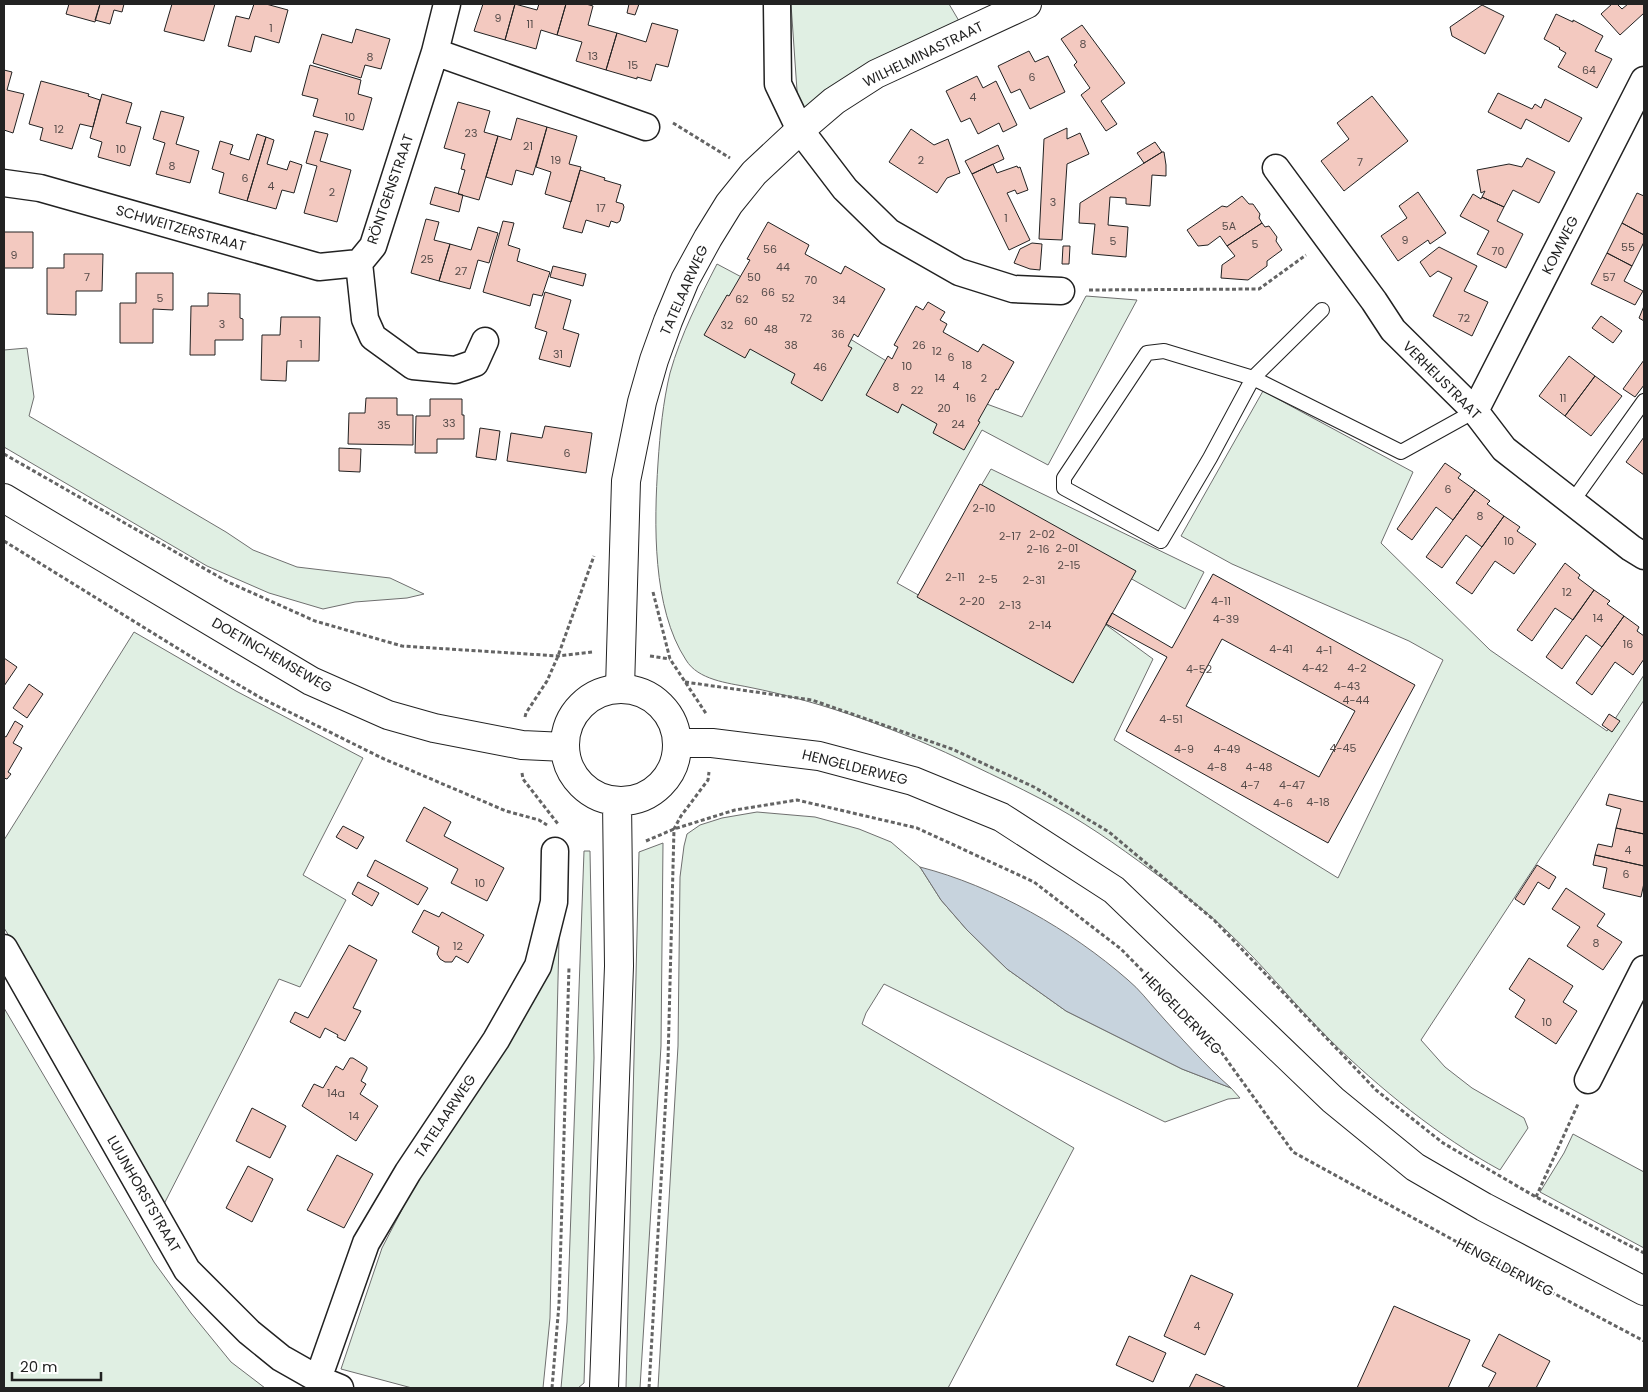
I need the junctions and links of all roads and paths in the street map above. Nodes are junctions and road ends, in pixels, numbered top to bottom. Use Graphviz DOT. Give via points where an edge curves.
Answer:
graph roads {
  1 [pos="777,4"];
  2 [pos="1027,4"];
  3 [pos="442,5"];
  4 [pos="434,52"];
  5 [pos="1644,80"];
  6 [pos="646,127"];
  7 [pos="800,130"];
  8 [pos="1276,168"];
  9 [pos="754,173"];
  10 [pos="4,183"];
  11 [pos="1328,239"];
  12 [pos="359,263"];
  13 [pos="1060,290"];
  14 [pos="1322,310"];
  15 [pos="485,341"];
  16 [pos="1252,378"];
  17 [pos="1644,401"];
  18 [pos="1475,411"];
  19 [pos="4,454"];
  20 [pos="4,498"];
  21 [pos="1572,502"];
  22 [pos="595,551"];
  23 [pos="1644,556"];
  24 [pos="670,659"];
  25 [pos="685,682"];
  26 [pos="620,688"];
  27 [pos="678,743"];
  28 [pos="565,747"];
  29 [pos="617,801"];
  30 [pos="555,851"];
  31 [pos="4,948"];
  32 [pos="569,964"];
  33 [pos="1644,969"];
  34 [pos="1588,1080"];
  35 [pos="1536,1197"];
  36 [pos="1644,1290"];
  37 [pos="1644,1341"];
  38 [pos="329,1383"];
  39 [pos="552,1388"];
  40 [pos="604,1388"];
  41 [pos="649,1388"];
  1 -- 7 [label="street" via="778,84"];
  2 -- 7 [label="main road, WILHELMINASTRAAT" via="876,74 834,101"];
  3 -- 4 [label="street, RÖNTGENSTRAAT"];
  4 -- 6 [label="street"];
  4 -- 12 [label="street, RÖNTGENSTRAAT" via="373,246"];
  5 -- 18 [label="street, KOMWEG"];
  6 -- 9 [label="path" via="652,111"];
  7 -- 9 [label="main road, TATELAARWEG"];
  7 -- 13 [label="street" via="845,189 889,232 959,272 1013,289"];
  8 -- 11 [label="street, VERHEIJSTRAAT"];
  9 -- 26 [label="main road, TATELAARWEG" via="729,204 685,280 642,402 626,481"];
  10 -- 12 [label="street, SCHWEITZERSTRAAT" via="40,188 319,267"];
  11 -- 13 [label="path" via="1259,289"];
  11 -- 18 [label="street, VERHEIJSTRAAT" via="1393,330"];
  12 -- 15 [label="street" via="365,319 372,337 413,366 455,370 475,363"];
  14 -- 16 [label="lane"];
  16 -- 16 [label="lane" via="1161,542 1064,488 1064,478 1147,352 1164,351"];
  16 -- 18 [label="lane" via="1401,452"];
  17 -- 21 [label="lane"];
  18 -- 21 [label="street, VERHEIJSTRAAT" via="1504,449"];
  19 -- 22 [label="path" via="228,582 315,621 402,646 558,656"];
  20 -- 28 [label="main road, DOETINCHEMSEWEG" via="311,681 388,715 434,728 522,745"];
  21 -- 23 [label="street, VERHEIJSTRAAT"];
  24 -- 25 [label="path"];
  26 -- 27 [label="main road" via="641,692 660,703 673,721"];
  26 -- 28 [label="main road" via="604,691 580,706 571,718"];
  27 -- 29 [label="main road" via="675,761 667,778 653,792 636,800"];
  27 -- 36 [label="main road, HENGELDERWEG" via="712,743 819,756 913,781 1001,817 1114,890 1333,1100 1415,1167 1484,1207"];
  28 -- 29 [label="main road" via="567,763 586,790 601,798"];
  29 -- 40 [label="main road" via="619,966"];
  30 -- 38 [label="street, TATELAARWEG" via="554,902 538,966 496,1040 408,1172 366,1243"];
  31 -- 38 [label="street, LUIJNHORSTSTRAAT" via="187,1270 249,1332 281,1358"];
  32 -- 39 [label="path" via="559,1304"];
  33 -- 34 [label="street"];
  34 -- 35 [label="path"];
  37 -- 41 [label="path, HENGELDERWEG" via="1293,1152 1219,1049 1122,949 1034,882 917,828 797,800 735,810 674,829 668,1061"];
}
